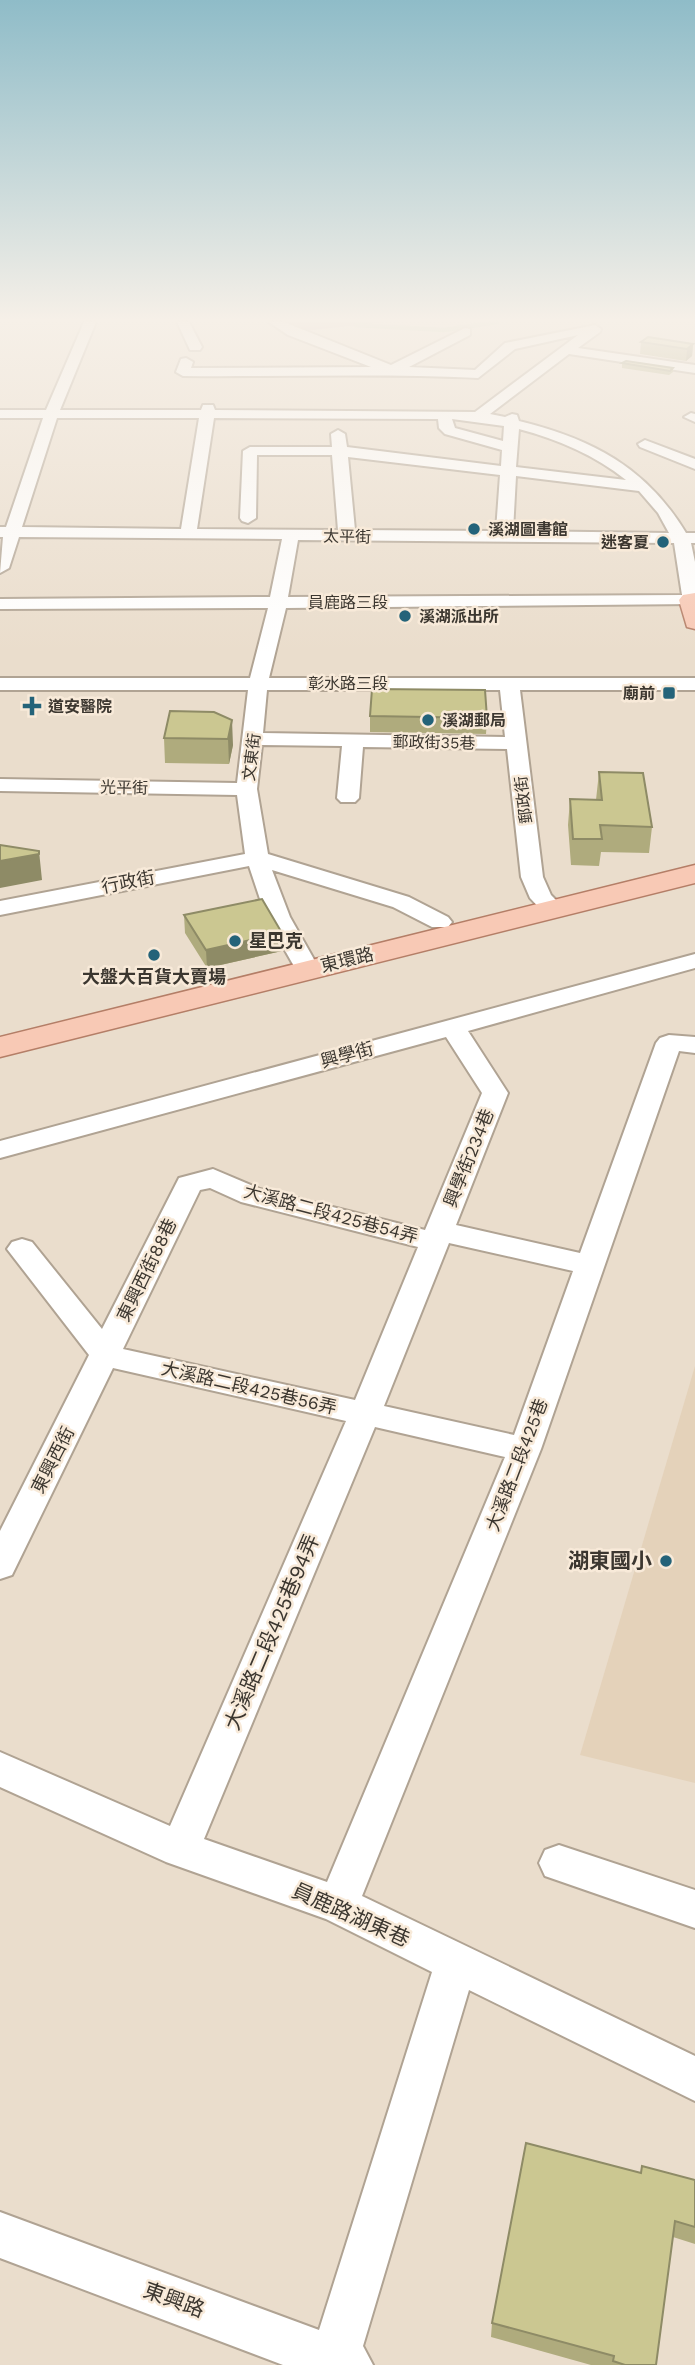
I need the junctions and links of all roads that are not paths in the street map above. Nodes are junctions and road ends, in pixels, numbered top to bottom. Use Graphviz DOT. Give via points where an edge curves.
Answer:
graph roads {
  1 [pos="45,432"];
  2 [pos="204,432"];
  3 [pos="338,432"];
  4 [pos="455,432"];
  5 [pos="511,432"];
  6 [pos="545,432"];
  7 [pos="565,432"];
  8 [pos="646,444"];
  9 [pos="510,447"];
  10 [pos="339,451"];
  11 [pos="695,465"];
  12 [pos="670,470"];
  13 [pos="509,472"];
  14 [pos="644,487"];
  15 [pos="248,518"];
  16 [pos="7,532"];
  17 [pos="188,534"];
  18 [pos="291,535"];
  19 [pos="347,536"];
  20 [pos="504,537"];
  21 [pos="690,538"];
  22 [pos="0,568"];
  23 [pos="278,602"];
  24 [pos="0,604"];
  25 [pos="694,607"];
  26 [pos="509,682"];
  27 [pos="0,684"];
  28 [pos="258,684"];
  29 [pos="695,684"];
  30 [pos="254,739"];
  31 [pos="353,740"];
  32 [pos="516,743"];
  33 [pos="0,785"];
  34 [pos="247,789"];
  35 [pos="348,798"];
  36 [pos="257,858"];
  37 [pos="695,859"];
  38 [pos="695,874"];
  39 [pos="548,904"];
  40 [pos="0,908"];
  41 [pos="440,922"];
  42 [pos="695,961"];
  43 [pos="304,963"];
  44 [pos="0,1026"];
  45 [pos="452,1026"];
  46 [pos="695,1045"];
  47 [pos="0,1047"];
  48 [pos="0,1150"];
  49 [pos="188,1184"];
  50 [pos="437,1236"];
  51 [pos="23,1250"];
  52 [pos="591,1265"];
  53 [pos="106,1356"];
  54 [pos="365,1414"];
  55 [pos="525,1449"];
  56 [pos="0,1564"];
  57 [pos="0,1769"];
  58 [pos="180,1850"];
  59 [pos="559,1863"];
  60 [pos="338,1905"];
  61 [pos="695,1909"];
  62 [pos="456,1964"];
  63 [pos="695,2079"];
  64 [pos="0,2235"];
  65 [pos="341,2362"];
  1 -- 16 [label="street"];
  2 -- 17 [label="street"];
  3 -- 10 [label="street"];
  4 -- 9 [label="street"];
  5 -- 9 [label="street"];
  6 -- 14 [label="street" via="620,466"];
  7 -- 21 [label="street" via="634,463 654,479 673,502"];
  8 -- 11 [label="street"];
  9 -- 13 [label="street"];
  10 -- 13 [label="street"];
  10 -- 15 [label="street" via="250,451"];
  10 -- 19 [label="street"];
  11 -- 12 [label="street"];
  13 -- 14 [label="street"];
  13 -- 20 [label="street"];
  14 -- 21 [label="street"];
  16 -- 17 [label="street, 太平街"];
  16 -- 22 [label="street"];
  17 -- 18 [label="street, 太平街"];
  18 -- 19 [label="street, 太平街"];
  18 -- 23 [label="street, 文東街"];
  19 -- 20 [label="street, 太平街"];
  20 -- 21 [label="street, 太平街"];
  21 -- 25 [label="street"];
  23 -- 24 [label="street, 員鹿路三段"];
  23 -- 25 [label="street, 員鹿路三段"];
  23 -- 28 [label="street, 文東街"];
  26 -- 28 [label="street, 彰水路三段"];
  26 -- 29 [label="street, 彰水路三段"];
  26 -- 32 [label="street, 郵政街"];
  27 -- 28 [label="street, 彰水路三段"];
  28 -- 30 [label="street, 文東街"];
  30 -- 31 [label="street, 郵政街35巷"];
  30 -- 34 [label="street, 文東街"];
  31 -- 32 [label="street, 郵政街35巷"];
  31 -- 35 [label="street"];
  32 -- 39 [label="street, 郵政街" via="532,877"];
  33 -- 34 [label="street, 光平街"];
  34 -- 36 [label="street, 文東街"];
  36 -- 40 [label="street, 行政街"];
  36 -- 41 [label="street" via="401,902"];
  36 -- 43 [label="street, 文東街" via="278,917"];
  37 -- 39 [label="main road, 東環路"];
  38 -- 39 [label="main road, 東環路"];
  39 -- 41 [label="main road, 東環路"];
  39 -- 43 [label="main road, 東環路"];
  41 -- 43 [label="main road, 東環路"];
  42 -- 45 [label="street, 興學街"];
  43 -- 44 [label="main road, 東環路"];
  43 -- 47 [label="main road, 東環路"];
  45 -- 48 [label="street, 興學街"];
  45 -- 50 [label="street, 興學街234巷" via="495,1093"];
  46 -- 52 [label="street, 大溪路二段425巷" via="669,1043"];
  49 -- 50 [label="street, 大溪路二段425巷54弄" via="213,1178 251,1196"];
  49 -- 53 [label="street, 東興西街88巷"];
  50 -- 52 [label="street, 大溪路二段425巷54弄"];
  50 -- 54 [label="street, 興學街234巷"];
  51 -- 53 [label="street"];
  52 -- 55 [label="street, 大溪路二段425巷"];
  53 -- 54 [label="street, 大溪路二段425巷56弄"];
  53 -- 56 [label="street, 東興西街"];
  54 -- 55 [label="street, 大溪路二段425巷56弄"];
  54 -- 58 [label="street, 大溪路二段425巷94弄"];
  55 -- 60 [label="street, 大溪路二段425巷"];
  57 -- 58 [label="street, 員鹿路湖東巷"];
  58 -- 60 [label="street, 員鹿路湖東巷"];
  59 -- 61 [label="street"];
  60 -- 62 [label="street, 員鹿路湖東巷"];
  62 -- 63 [label="street, 員鹿路湖東巷"];
  62 -- 65 [label="street"];
  64 -- 65 [label="street, 東興路"];
}
